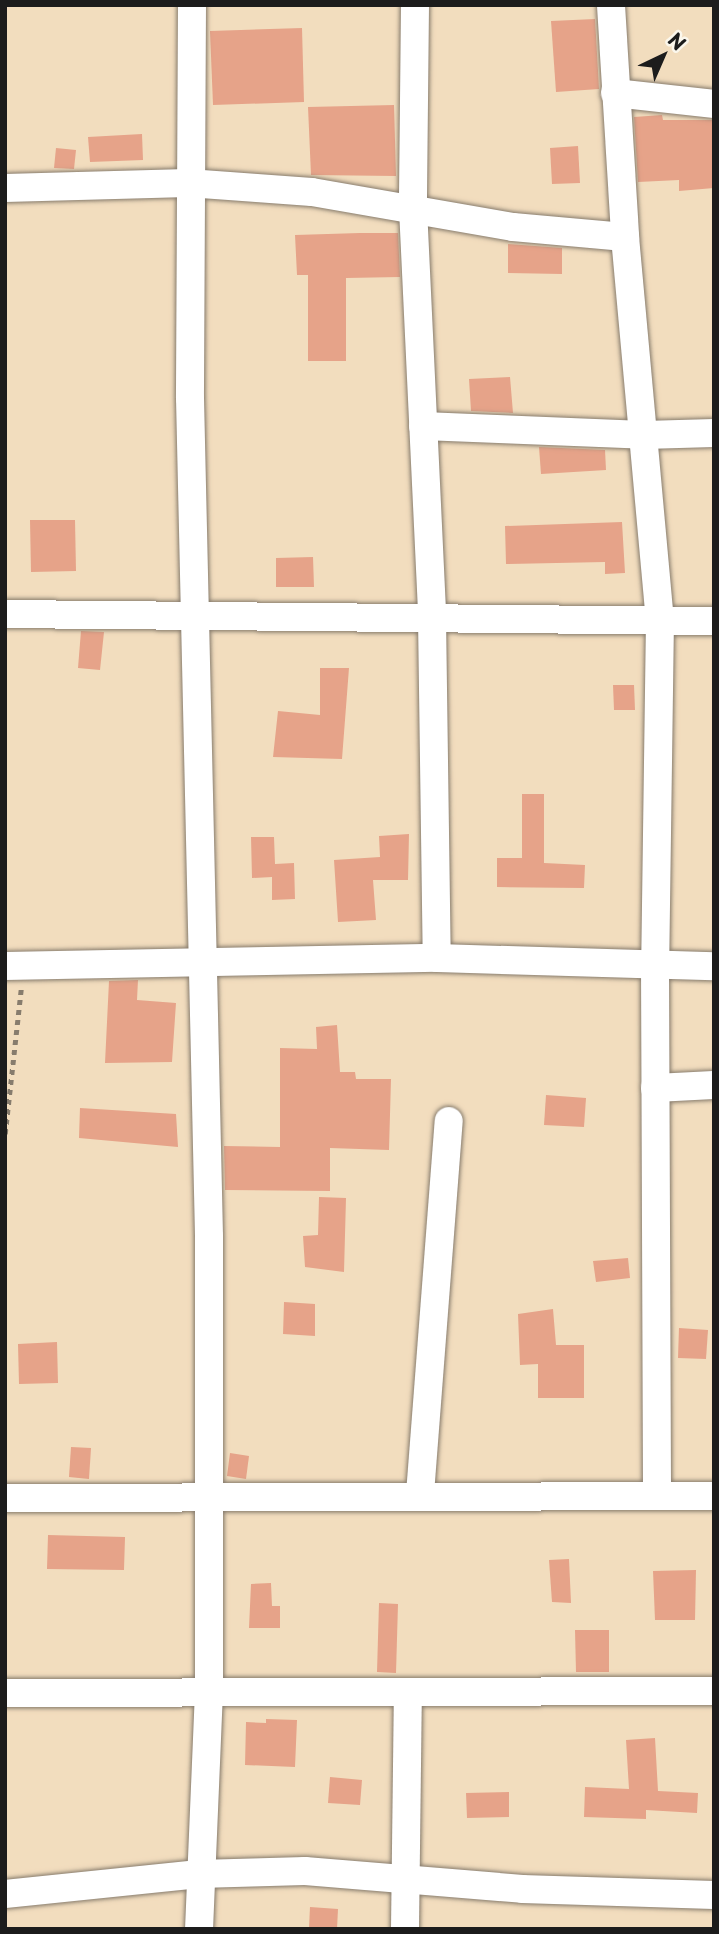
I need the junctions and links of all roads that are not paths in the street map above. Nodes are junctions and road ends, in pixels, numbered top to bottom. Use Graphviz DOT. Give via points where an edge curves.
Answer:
graph roads {
  1 [pos="192,5"];
  2 [pos="415,5"];
  3 [pos="611,5"];
  4 [pos="615,93"];
  5 [pos="714,104"];
  6 [pos="188,183"];
  7 [pos="5,188"];
  8 [pos="413,208"];
  9 [pos="625,237"];
  10 [pos="423,426"];
  11 [pos="714,433"];
  12 [pos="644,435"];
  13 [pos="196,613"];
  14 [pos="5,614"];
  15 [pos="432,617"];
  16 [pos="660,619"];
  17 [pos="714,621"];
  18 [pos="437,958"];
  19 [pos="203,963"];
  20 [pos="655,965"];
  21 [pos="14,966"];
  22 [pos="714,966"];
  23 [pos="714,1086"];
  24 [pos="655,1088"];
  25 [pos="449,1121"];
  26 [pos="420,1494"];
  27 [pos="657,1496"];
  28 [pos="714,1496"];
  29 [pos="5,1497"];
  30 [pos="210,1499"];
  31 [pos="209,1691"];
  32 [pos="714,1691"];
  33 [pos="5,1693"];
  34 [pos="408,1694"];
  35 [pos="199,1874"];
  36 [pos="403,1876"];
  37 [pos="5,1894"];
  38 [pos="714,1895"];
  39 [pos="199,1929"];
  40 [pos="405,1929"];
  1 -- 6 [label="street"];
  2 -- 8 [label="street"];
  3 -- 4 [label="street"];
  4 -- 5 [label="street"];
  4 -- 9 [label="street"];
  6 -- 7 [label="street"];
  6 -- 8 [label="street" via="313,192"];
  6 -- 13 [label="street"];
  8 -- 9 [label="street" via="513,228"];
  8 -- 10 [label="street"];
  9 -- 12 [label="street"];
  10 -- 12 [label="street"];
  10 -- 15 [label="street"];
  11 -- 12 [label="street"];
  12 -- 16 [label="street"];
  13 -- 14 [label="street"];
  13 -- 15 [label="street" via="315,620"];
  13 -- 19 [label="street"];
  15 -- 16 [label="street"];
  15 -- 18 [label="street"];
  16 -- 17 [label="street"];
  16 -- 20 [label="street"];
  18 -- 19 [label="street"];
  18 -- 20 [label="street"];
  19 -- 21 [label="street"];
  19 -- 30 [label="street"];
  20 -- 22 [label="street"];
  20 -- 24 [label="street"];
  23 -- 24 [label="street"];
  24 -- 27 [label="street"];
  25 -- 26 [label="street"];
  26 -- 27 [label="street"];
  26 -- 30 [label="street"];
  27 -- 28 [label="street"];
  29 -- 30 [label="street"];
  30 -- 31 [label="street"];
  31 -- 33 [label="street"];
  31 -- 34 [label="street"];
  31 -- 35 [label="street"];
  32 -- 34 [label="street"];
  34 -- 36 [label="street"];
  35 -- 36 [label="street" via="305,1871"];
  35 -- 37 [label="street"];
  35 -- 39 [label="street"];
  36 -- 38 [label="street" via="522,1889"];
  36 -- 40 [label="street"];
}
